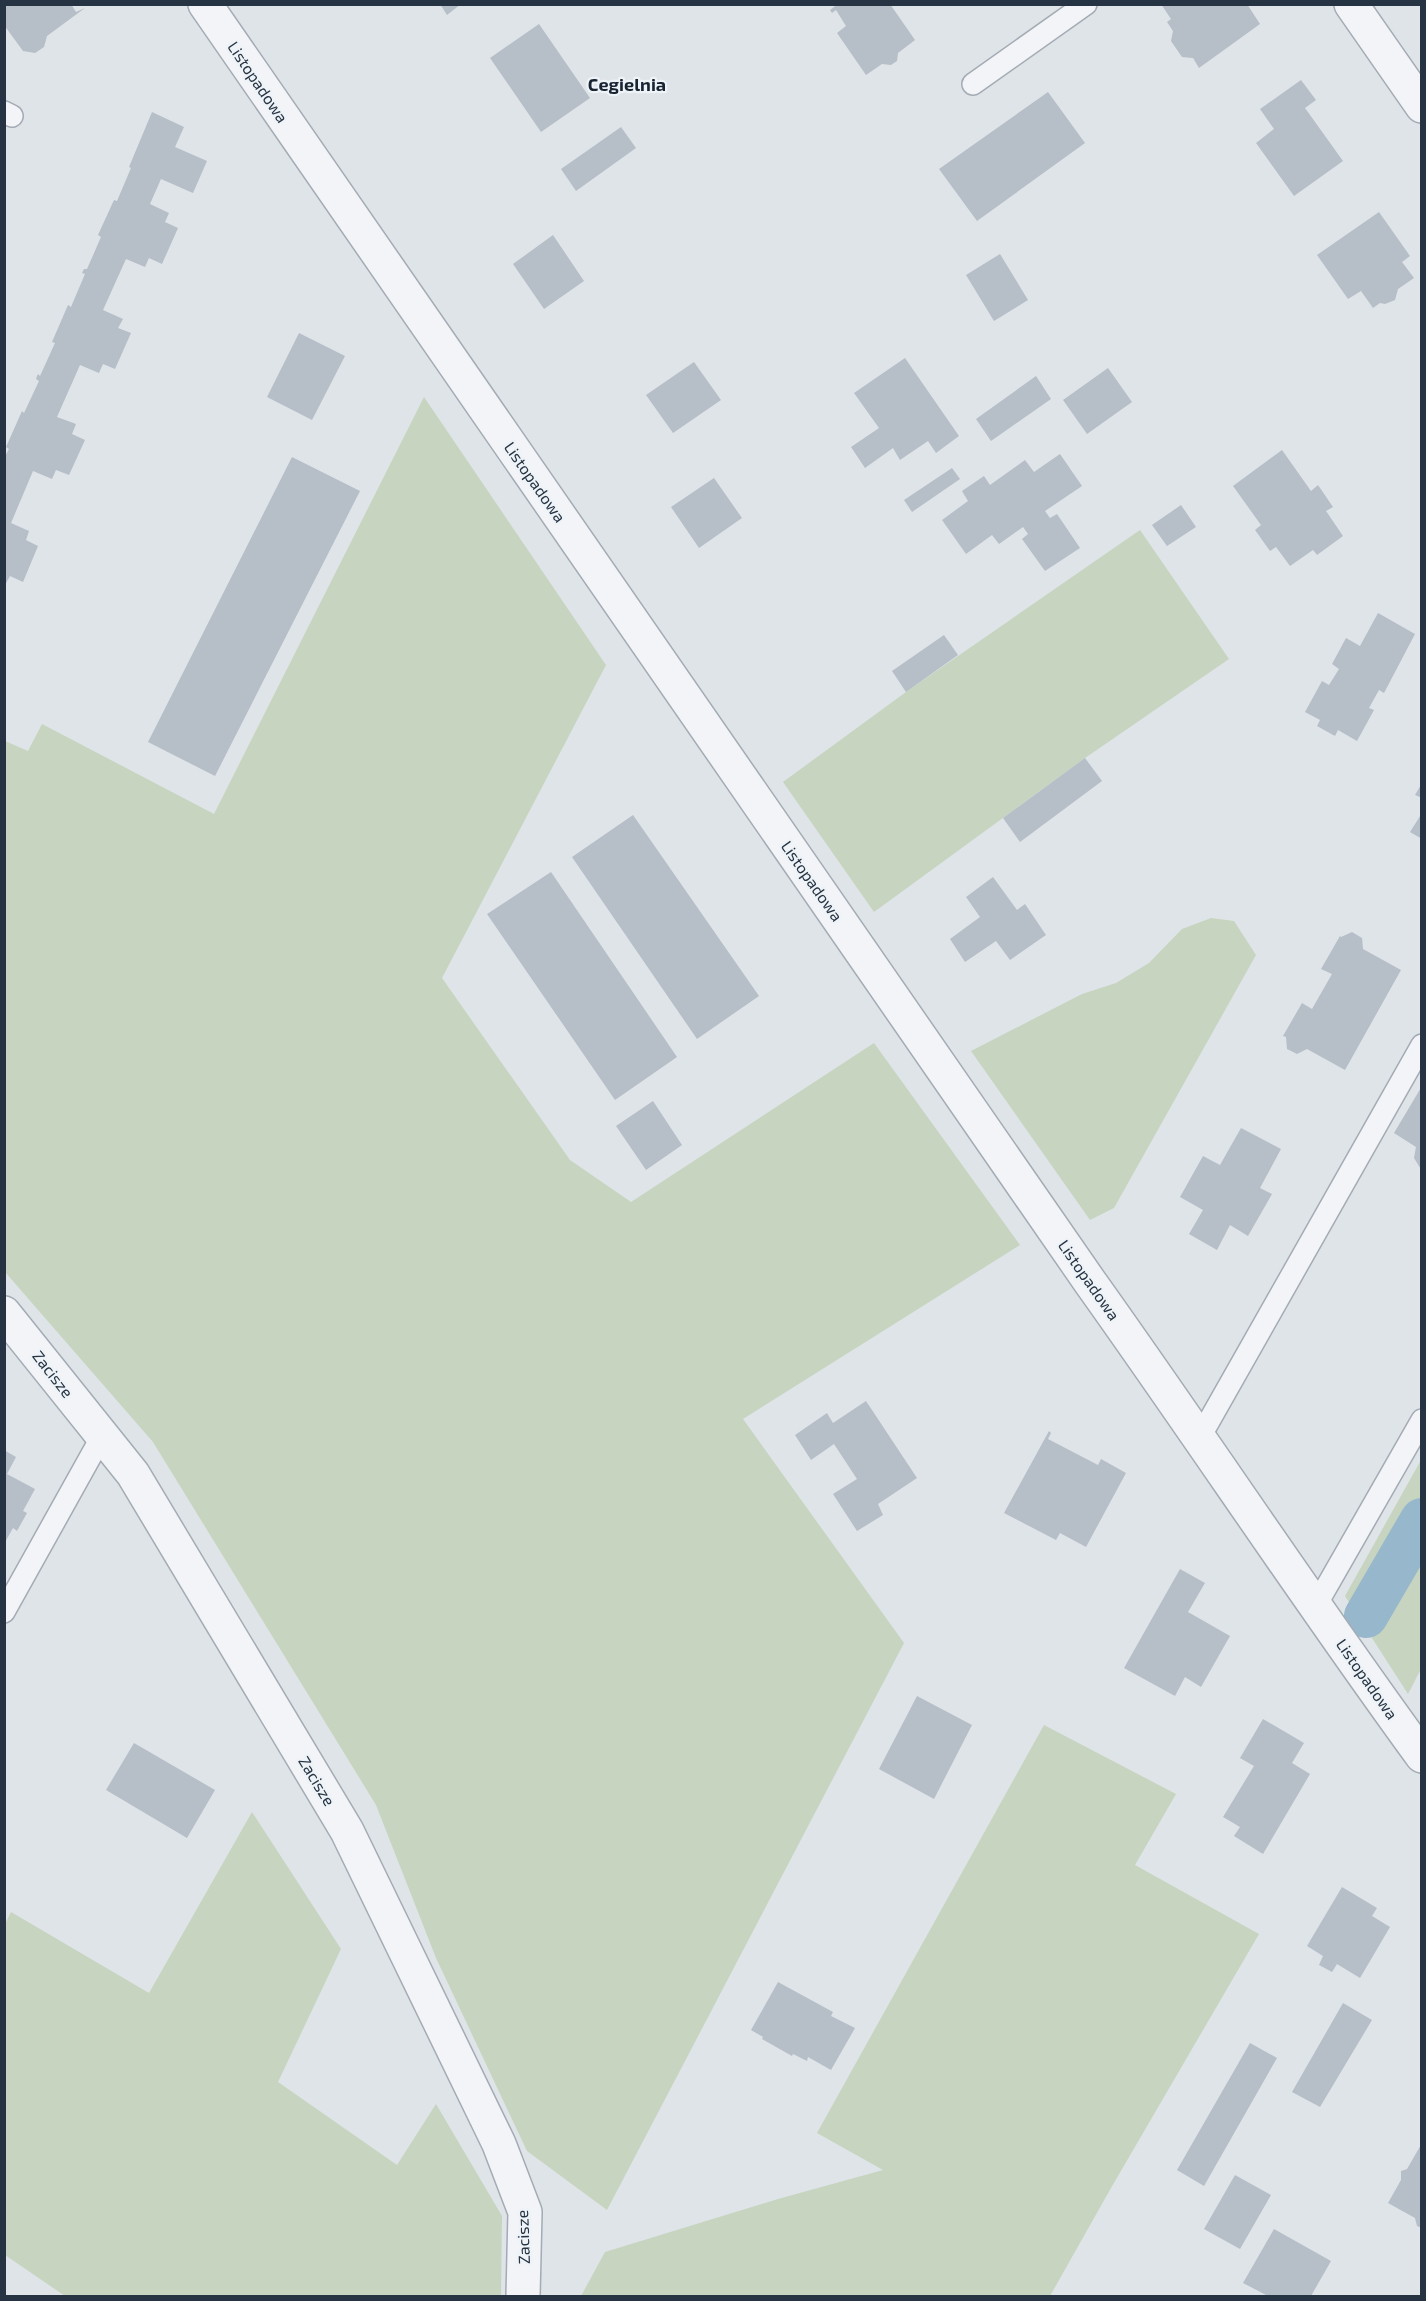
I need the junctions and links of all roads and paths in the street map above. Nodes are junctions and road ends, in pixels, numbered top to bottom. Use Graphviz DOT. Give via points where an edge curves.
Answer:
graph roads {
  1 [pos="205,4"];
  2 [pos="1086,4"];
  3 [pos="1354,6"];
  4 [pos="973,84"];
  5 [pos="1422,106"];
  6 [pos="1422,1045"];
  7 [pos="4,1313"];
  8 [pos="1422,1420"];
  9 [pos="102,1436"];
  10 [pos="1200,1437"];
  11 [pos="1315,1606"];
  12 [pos="4,1611"];
  13 [pos="1422,1756"];
  14 [pos="523,2296"];
  1 -- 10 [label="street, Listopadowa"];
  2 -- 4 [label="lane"];
  3 -- 5 [label="street"];
  6 -- 10 [label="lane"];
  7 -- 9 [label="street, Zacisze"];
  8 -- 11 [label="lane"];
  9 -- 12 [label="lane"];
  9 -- 14 [label="street, Zacisze" via="133,1474 347,1831 499,2144 525,2212"];
  10 -- 11 [label="street, Listopadowa"];
  11 -- 13 [label="street, Listopadowa"];
}
